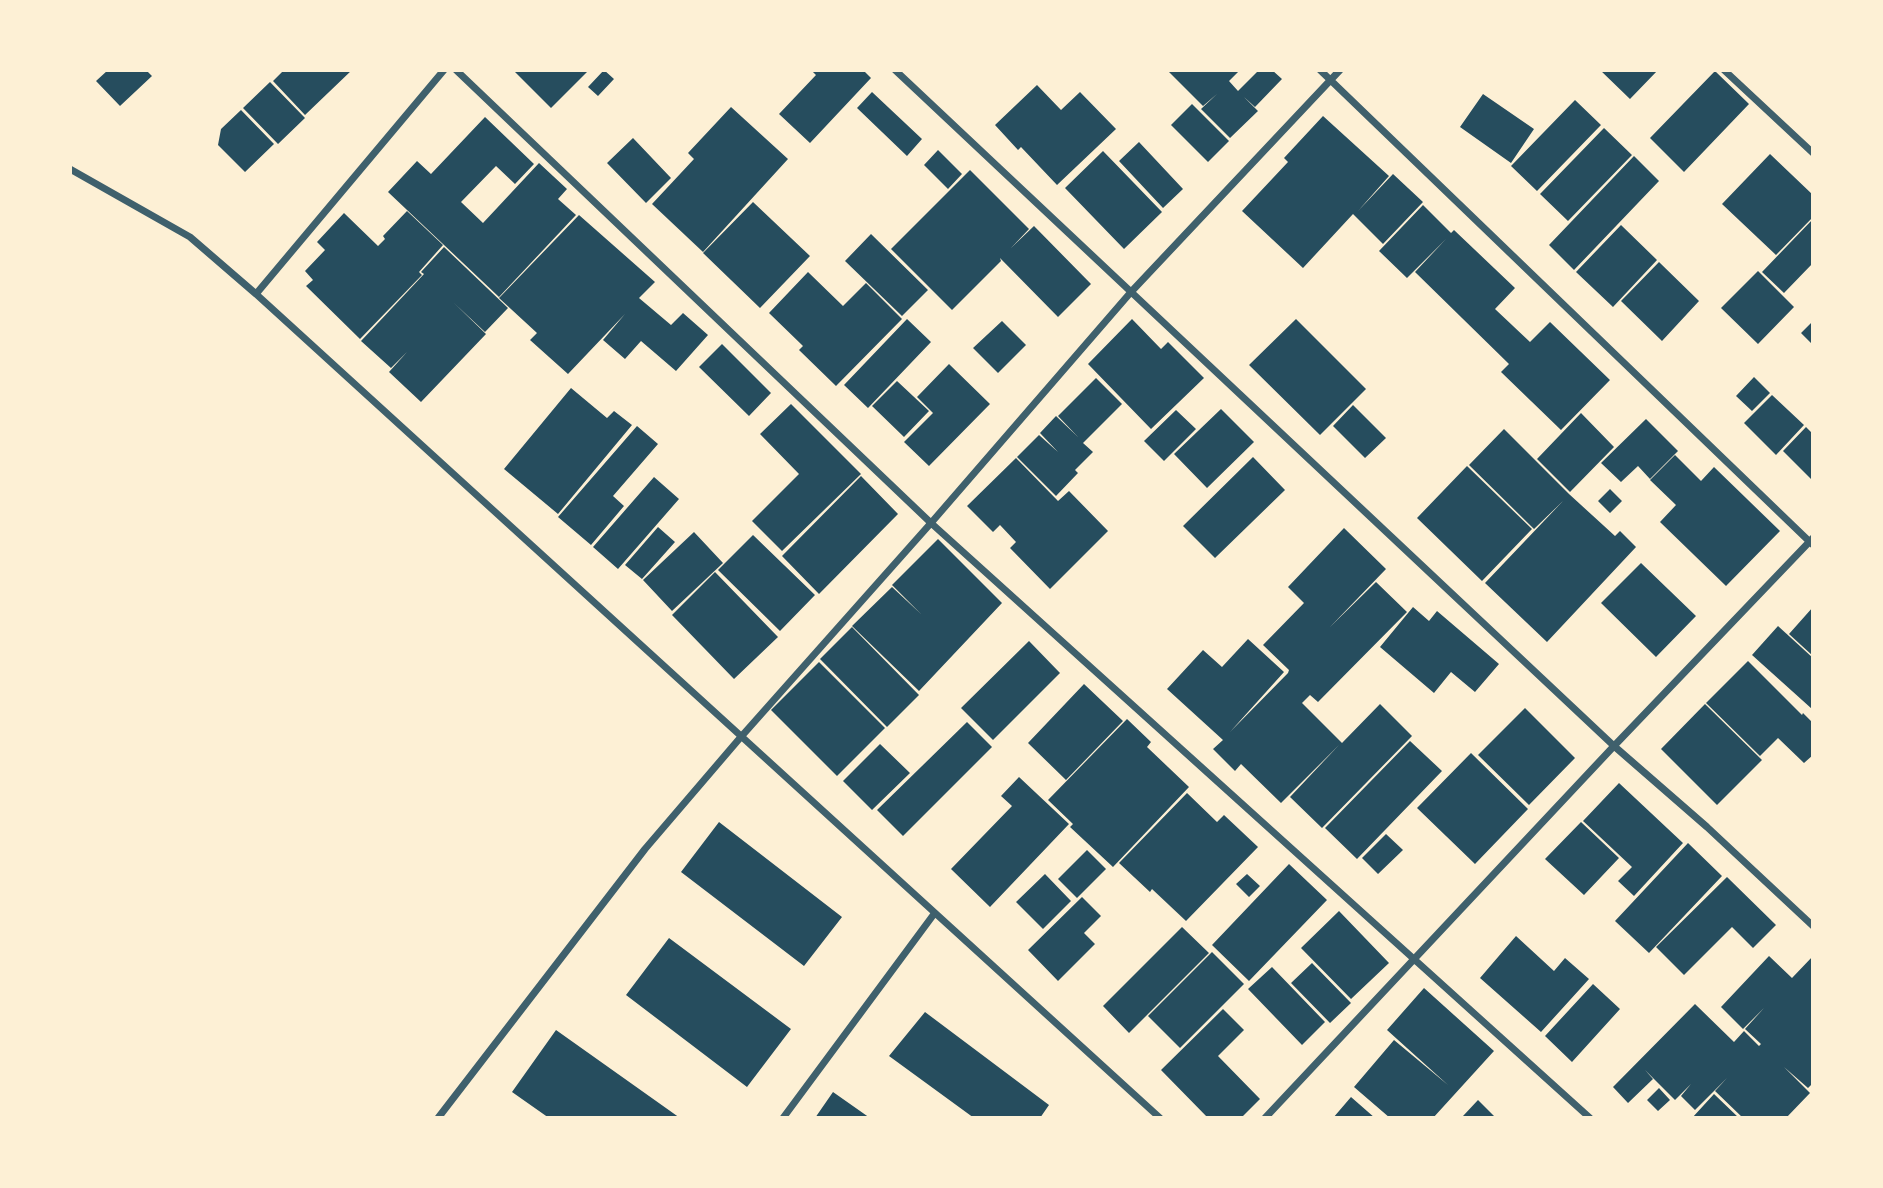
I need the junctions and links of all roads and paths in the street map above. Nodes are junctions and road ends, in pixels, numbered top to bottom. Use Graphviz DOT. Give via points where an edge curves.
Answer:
graph roads {
  1 [pos="444,70"];
  2 [pos="456,70"];
  3 [pos="895,70"];
  4 [pos="1320,70"];
  5 [pos="1340,70"];
  6 [pos="1724,70"];
  7 [pos="1331,80"];
  8 [pos="1813,153"];
  9 [pos="70,170"];
  10 [pos="1131,292"];
  11 [pos="256,295"];
  12 [pos="931,523"];
  13 [pos="1812,541"];
  14 [pos="740,738"];
  15 [pos="1614,746"];
  16 [pos="933,914"];
  17 [pos="1813,926"];
  18 [pos="1414,960"];
  19 [pos="438,1118"];
  20 [pos="783,1118"];
  21 [pos="1160,1118"];
  22 [pos="1265,1118"];
  23 [pos="1590,1118"];
  1 -- 11 [label="street"];
  2 -- 12 [label="street"];
  3 -- 10 [label="street"];
  4 -- 7 [label="street"];
  5 -- 7 [label="street"];
  6 -- 8 [label="street"];
  7 -- 10 [label="street"];
  7 -- 13 [label="street"];
  9 -- 11 [label="street" via="190,237"];
  10 -- 12 [label="street"];
  10 -- 15 [label="street"];
  11 -- 14 [label="street"];
  12 -- 14 [label="street"];
  12 -- 18 [label="street"];
  13 -- 15 [label="street"];
  14 -- 16 [label="street"];
  14 -- 19 [label="street" via="645,849"];
  15 -- 17 [label="street"];
  15 -- 18 [label="street"];
  16 -- 20 [label="street"];
  16 -- 21 [label="street"];
  18 -- 22 [label="street"];
  18 -- 23 [label="street"];
}
